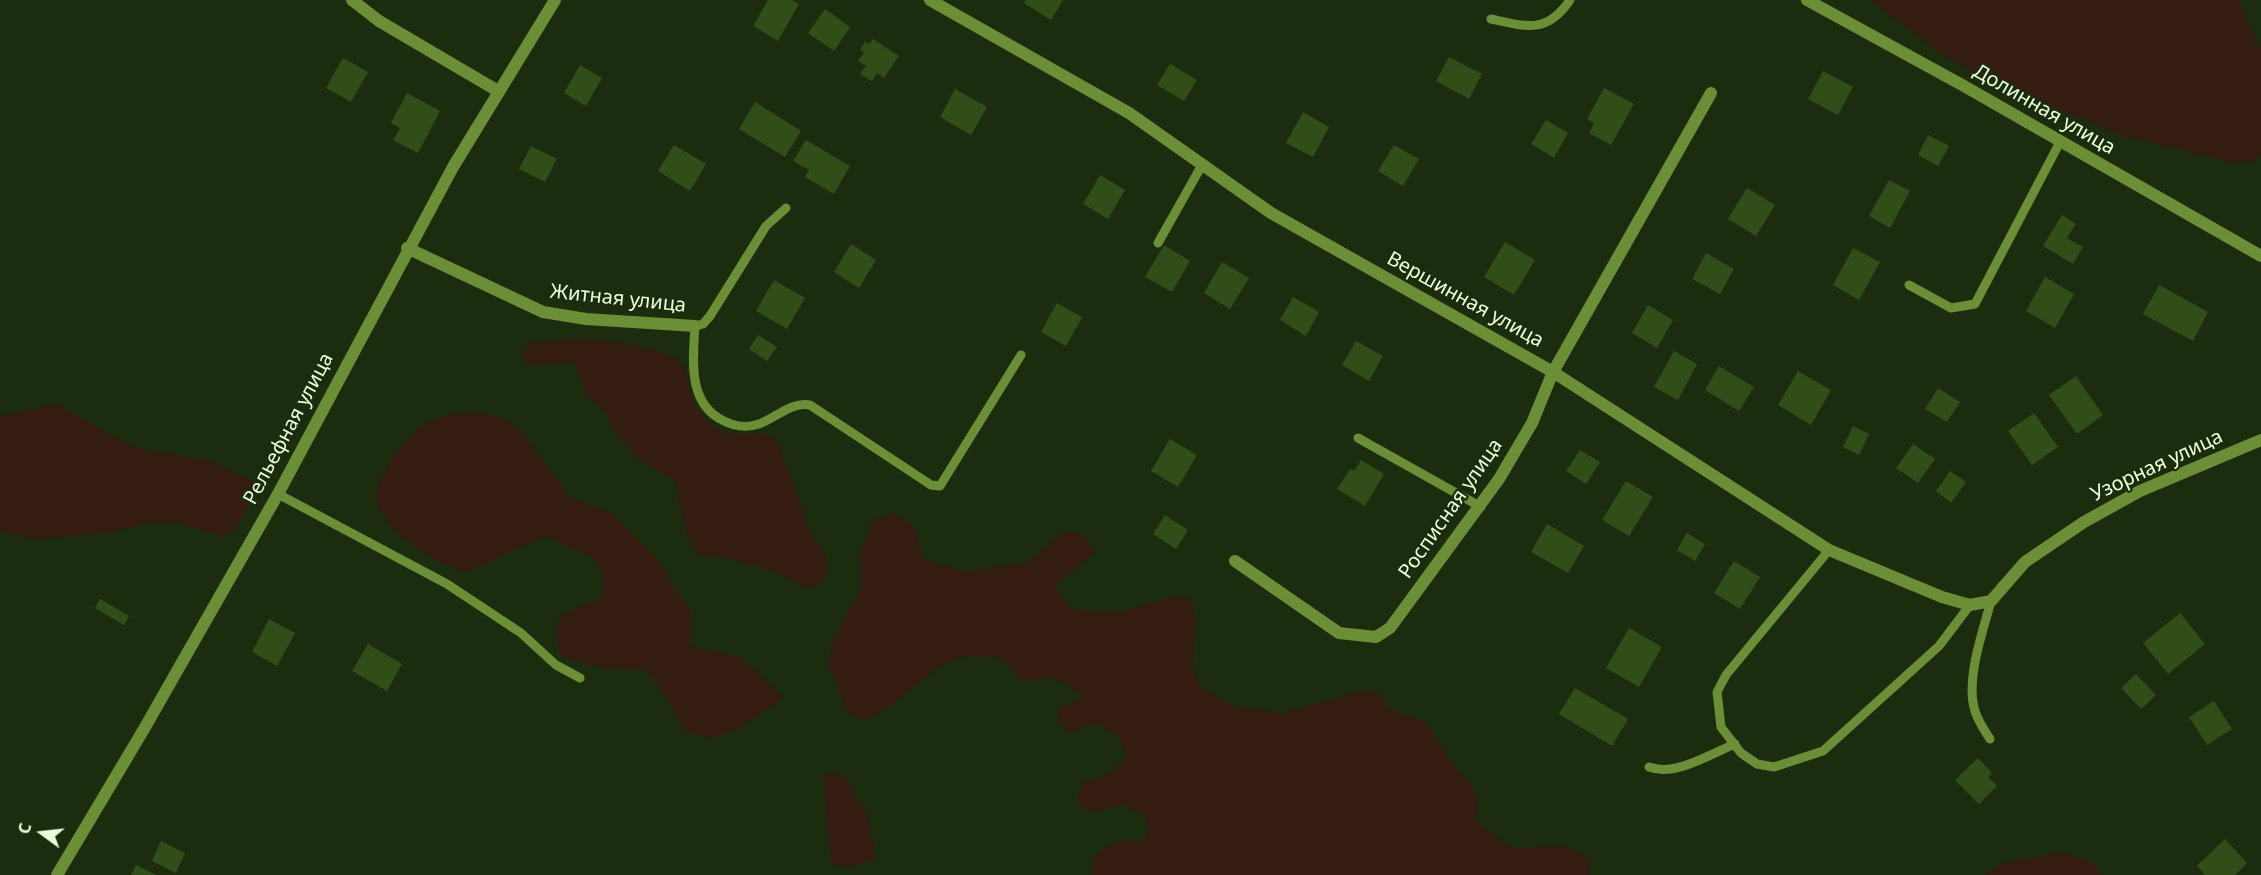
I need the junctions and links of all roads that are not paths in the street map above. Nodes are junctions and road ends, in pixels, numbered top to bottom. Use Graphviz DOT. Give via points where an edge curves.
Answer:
graph roads {
  1 [pos="352,0"];
  2 [pos="555,0"];
  3 [pos="930,0"];
  4 [pos="1570,0"];
  5 [pos="1807,0"];
  6 [pos="1491,19"];
  7 [pos="498,91"];
  8 [pos="1711,93"];
  9 [pos="2060,142"];
  10 [pos="1202,165"];
  11 [pos="786,208"];
  12 [pos="1158,243"];
  13 [pos="407,248"];
  14 [pos="2261,256"];
  15 [pos="1909,285"];
  16 [pos="695,326"];
  17 [pos="1021,355"];
  18 [pos="1553,372"];
  19 [pos="1358,438"];
  20 [pos="2261,440"];
  21 [pos="278,494"];
  22 [pos="1481,507"];
  23 [pos="1829,550"];
  24 [pos="1235,561"];
  25 [pos="1991,601"];
  26 [pos="1970,605"];
  27 [pos="580,678"];
  28 [pos="1990,739"];
  29 [pos="1735,744"];
  30 [pos="1649,767"];
  31 [pos="57,875"];
  1 -- 7 [label="street" via="379,21"];
  2 -- 7 [label="street, Рельефная улица"];
  3 -- 10 [label="street, Вершинная улица" via="1129,113"];
  4 -- 6 [label="lane" via="1559,17 1541,26"];
  5 -- 9 [label="street, Долинная улица"];
  7 -- 13 [label="street, Рельефная улица"];
  8 -- 18 [label="street, Росписная улица"];
  9 -- 14 [label="street, Долинная улица"];
  9 -- 15 [label="lane" via="1975,304 1951,308"];
  10 -- 12 [label="lane"];
  10 -- 18 [label="street, Вершинная улица" via="1271,213"];
  11 -- 16 [label="lane" via="766,226 704,324"];
  13 -- 16 [label="street, Житная улица" via="543,312 586,319"];
  13 -- 21 [label="street, Рельефная улица"];
  16 -- 17 [label="lane" via="694,380 698,394 719,419 746,427 795,405 810,405 935,486 944,482"];
  18 -- 22 [label="street, Росписная улица" via="1532,423"];
  18 -- 23 [label="street, Вершинная улица"];
  19 -- 22 [label="lane"];
  20 -- 25 [label="street, Узорная улица" via="2140,491 2057,538 2025,562"];
  21 -- 27 [label="lane" via="447,584 521,633 556,665"];
  21 -- 31 [label="street, Рельефная улица"];
  22 -- 24 [label="street, Росписная улица" via="1390,628 1376,637 1339,633"];
  23 -- 26 [label="street, Вершинная улица"];
  23 -- 29 [label="lane" via="1725,675 1717,692 1721,727"];
  25 -- 26 [label="street"];
  25 -- 28 [label="lane" via="1975,663 1973,690 1974,709"];
  26 -- 29 [label="lane" via="1939,646 1823,751 1774,767 1756,764"];
  29 -- 30 [label="lane" via="1672,770"];
}
